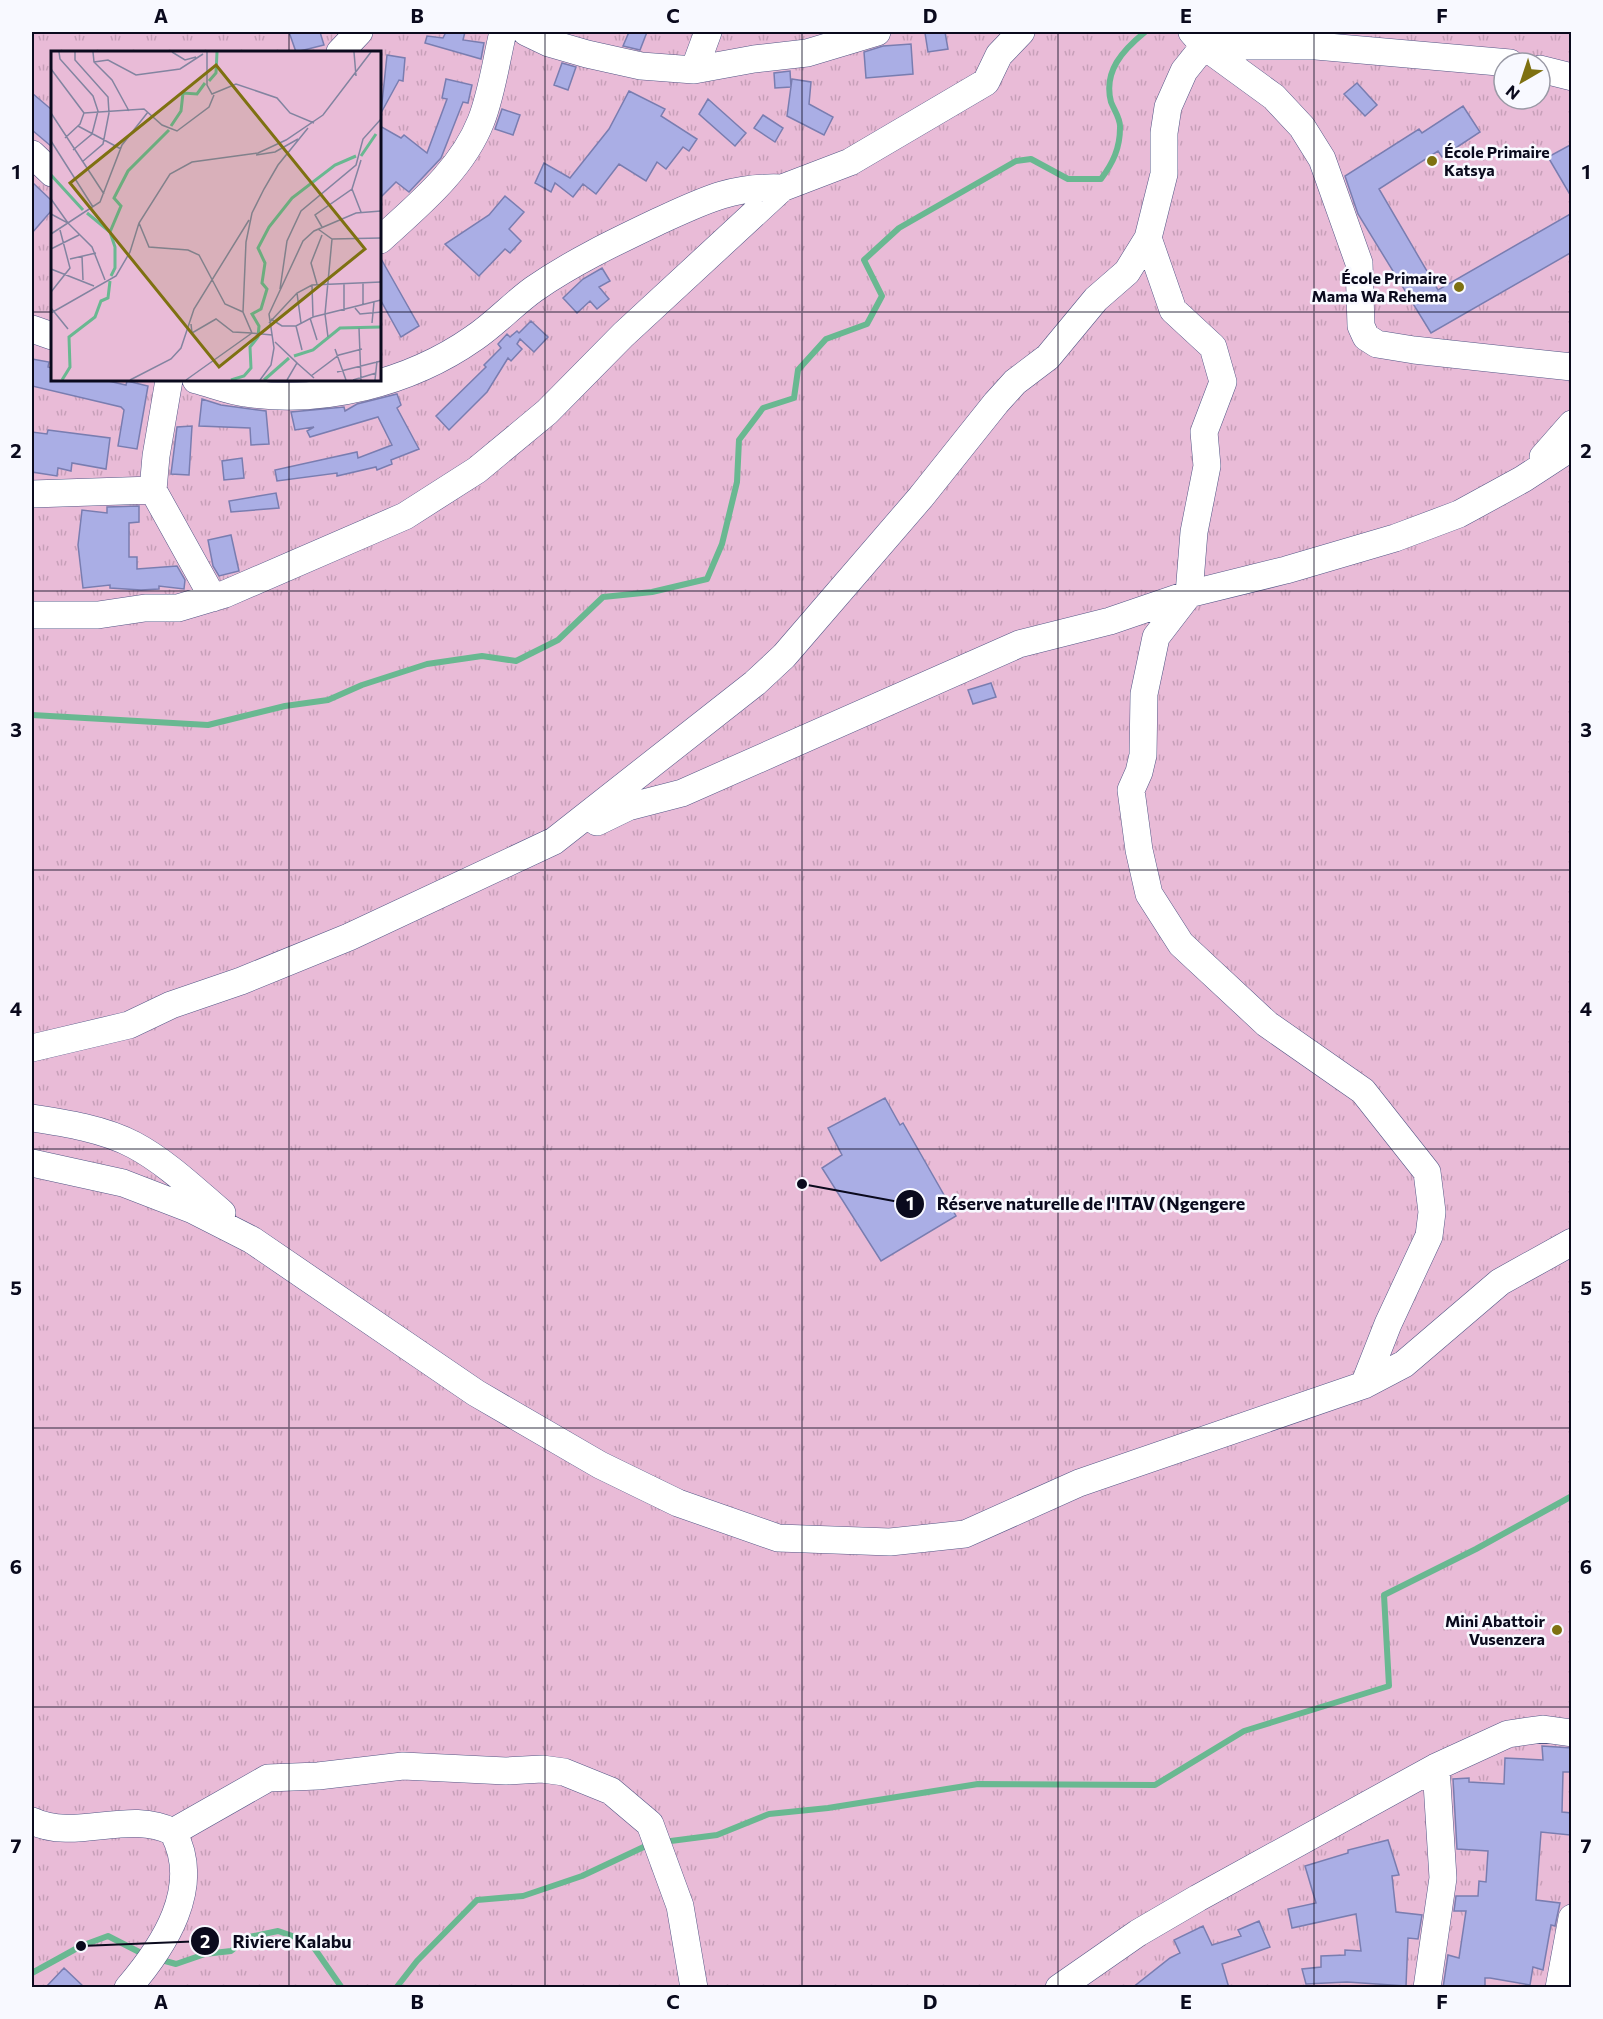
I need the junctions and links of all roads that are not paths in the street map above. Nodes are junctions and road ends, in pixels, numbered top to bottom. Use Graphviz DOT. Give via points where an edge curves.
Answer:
graph roads {
  1 [pos="359,32"];
  2 [pos="503,32"];
  3 [pos="708,32"];
  4 [pos="877,32"];
  5 [pos="1021,32"];
  6 [pos="543,35"];
  7 [pos="1198,39"];
  8 [pos="999,43"];
  9 [pos="341,51"];
  10 [pos="1492,62"];
  11 [pos="694,70"];
  12 [pos="1552,72"];
  13 [pos="1572,77"];
  14 [pos="32,154"];
  15 [pos="51,172"];
  16 [pos="783,188"];
  17 [pos="1148,238"];
  18 [pos="381,239"];
  19 [pos="32,329"];
  20 [pos="51,336"];
  21 [pos="1572,367"];
  22 [pos="169,381"];
  23 [pos="205,381"];
  24 [pos="1572,424"];
  25 [pos="1572,447"];
  26 [pos="1523,479"];
  27 [pos="153,490"];
  28 [pos="32,494"];
  29 [pos="1189,594"];
  30 [pos="213,598"];
  31 [pos="32,615"];
  32 [pos="554,841"];
  33 [pos="32,1048"];
  34 [pos="32,1118"];
  35 [pos="32,1163"];
  36 [pos="252,1240"];
  37 [pos="1572,1242"];
  38 [pos="1364,1385"];
  39 [pos="1572,1733"];
  40 [pos="1436,1767"];
  41 [pos="32,1821"];
  42 [pos="173,1832"];
  43 [pos="1572,1918"];
  44 [pos="1085,1980"];
  45 [pos="128,1988"];
  46 [pos="694,1988"];
  47 [pos="1059,1988"];
  48 [pos="1427,1988"];
  49 [pos="1559,1988"];
  1 -- 9 [label="street"];
  2 -- 18 [label="street" via="481,122 459,159 430,193"];
  3 -- 11 [label="street"];
  4 -- 11 [label="street" via="807,53"];
  5 -- 8 [label="street"];
  6 -- 11 [label="street" via="641,66"];
  7 -- 10 [label="street"];
  7 -- 17 [label="street" via="1168,107 1164,174"];
  7 -- 21 [label="street" via="1274,97 1302,127 1322,159 1359,262 1361,326 1366,337 1377,344 1414,350"];
  8 -- 16 [label="street" via="986,82 849,162"];
  12 -- 13 [label="street"];
  14 -- 15 [label="street"];
  16 -- 23 [label="street" via="752,187 720,194 585,256 533,290 474,339 416,370 369,386 317,396 244,393"];
  16 -- 30 [label="street" via="623,335 547,412 477,470 405,516"];
  17 -- 29 [label="street" via="1173,309 1213,347 1223,381 1204,432 1207,466 1194,532"];
  17 -- 32 [label="street" via="1127,272 1096,299 1048,357 1015,382 996,403 784,656 717,715"];
  19 -- 20 [label="street"];
  22 -- 27 [label="street"];
  24 -- 26 [label="street"];
  25 -- 26 [label="street"];
  26 -- 29 [label="street" via="1459,514 1395,538"];
  27 -- 28 [label="street"];
  27 -- 30 [label="street"];
  29 -- 32 [label="street" via="1110,621 1019,644 682,793 628,807"];
  29 -- 38 [label="street" via="1156,637 1144,694 1143,754 1131,790 1149,894 1181,944 1267,1024 1363,1091 1427,1172 1432,1212 1429,1236"];
  30 -- 31 [label="street" via="178,608 98,615"];
  32 -- 33 [label="street" via="349,937 241,981 171,1005 129,1025"];
  34 -- 36 [label="street" via="75,1125 134,1144 186,1182"];
  35 -- 36 [label="street" via="123,1183 194,1210"];
  36 -- 38 [label="street" via="476,1393 600,1465 678,1503 778,1538 890,1542 965,1533 1079,1483"];
  37 -- 38 [label="street" via="1500,1282 1404,1364"];
  39 -- 40 [label="street" via="1543,1729 1508,1734"];
  40 -- 44 [label="street" via="1138,1933"];
  40 -- 48 [label="street" via="1443,1878"];
  41 -- 42 [label="street" via="46,1828 137,1823 162,1826"];
  42 -- 45 [label="street" via="180,1845 183,1888 174,1918 152,1958"];
  42 -- 46 [label="street" via="268,1778 403,1766 564,1772 611,1791 650,1824 680,1906"];
  43 -- 49 [label="street"];
  44 -- 47 [label="street"];
}
